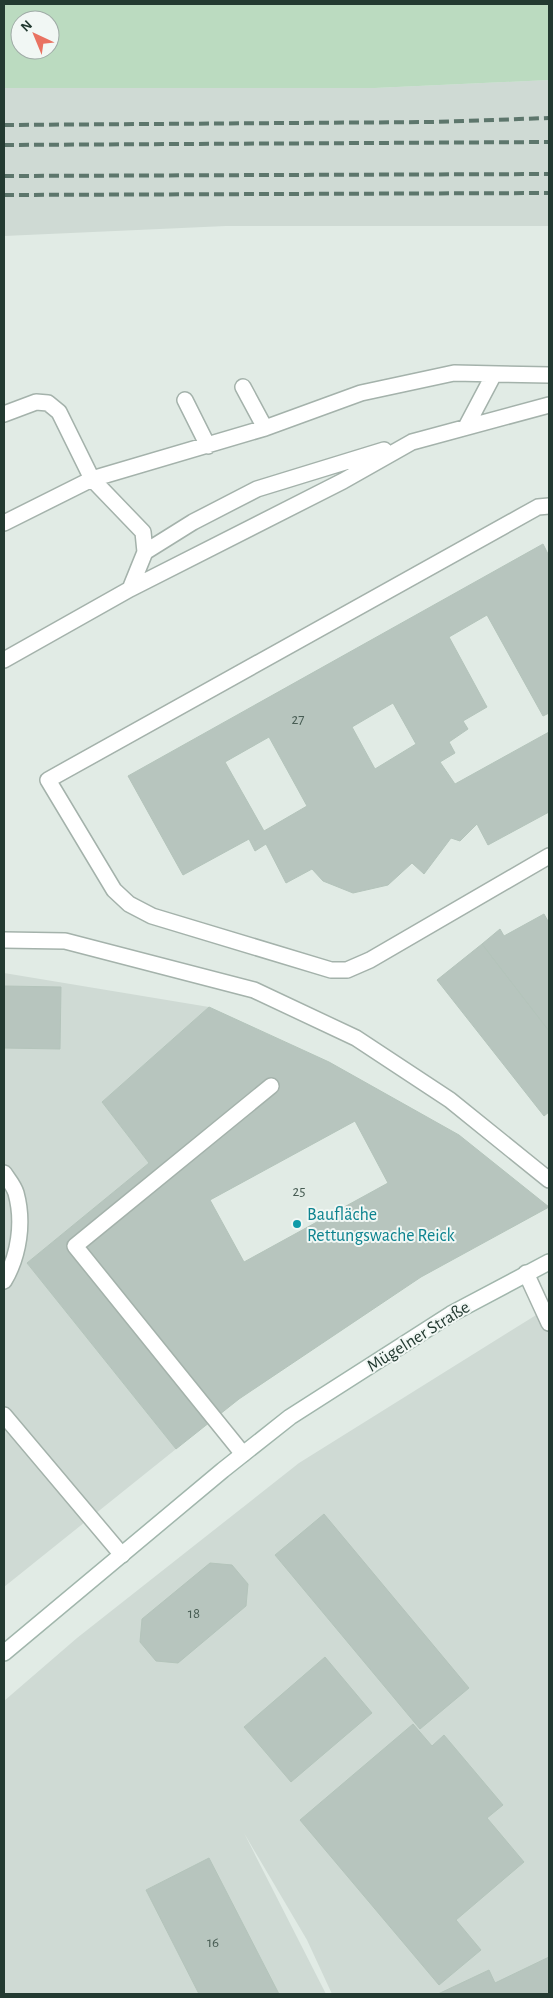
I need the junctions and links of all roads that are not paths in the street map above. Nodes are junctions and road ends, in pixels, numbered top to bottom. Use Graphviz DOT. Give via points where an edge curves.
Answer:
graph roads {
  1 [pos="494,374"];
  2 [pos="549,375"];
  3 [pos="243,387"];
  4 [pos="185,400"];
  5 [pos="549,405"];
  6 [pos="4,414"];
  7 [pos="466,427"];
  8 [pos="265,428"];
  9 [pos="412,442"];
  10 [pos="208,446"];
  11 [pos="92,479"];
  12 [pos="544,506"];
  13 [pos="4,523"];
  14 [pos="145,552"];
  15 [pos="130,589"];
  16 [pos="4,660"];
  17 [pos="549,856"];
  18 [pos="4,940"];
  19 [pos="271,1086"];
  20 [pos="4,1173"];
  21 [pos="549,1180"];
  22 [pos="549,1262"];
  23 [pos="526,1273"];
  24 [pos="4,1281"];
  25 [pos="549,1323"];
  26 [pos="4,1415"];
  27 [pos="243,1454"];
  28 [pos="122,1555"];
  29 [pos="4,1653"];
  1 -- 2 [label="street"];
  1 -- 7 [label="street"];
  1 -- 8 [label="street" via="454,373 361,393"];
  3 -- 8 [label="street"];
  4 -- 10 [label="street"];
  5 -- 7 [label="street"];
  6 -- 11 [label="street" via="36,402 48,402 59,412"];
  7 -- 9 [label="street"];
  8 -- 10 [label="street"];
  9 -- 14 [label="street" via="257,490 193,522"];
  9 -- 15 [label="street" via="343,481"];
  10 -- 11 [label="street"];
  11 -- 13 [label="street"];
  11 -- 14 [label="street" via="143,532"];
  12 -- 17 [label="street" via="48,780 114,890 129,904 152,916 331,970 347,970 370,960"];
  14 -- 15 [label="street"];
  15 -- 16 [label="street"];
  18 -- 21 [label="street" via="66,941 254,990 356,1038 450,1100"];
  19 -- 27 [label="street" via="75,1246"];
  20 -- 24 [label="street" via="16,1192 20,1232 12,1267"];
  22 -- 23 [label="street, Mügelner Straße"];
  23 -- 25 [label="street"];
  23 -- 27 [label="street, Mügelner Straße" via="451,1314 290,1417"];
  26 -- 28 [label="street"];
  27 -- 28 [label="street, Mügelner Straße"];
  28 -- 29 [label="street, Mügelner Straße"];
}
